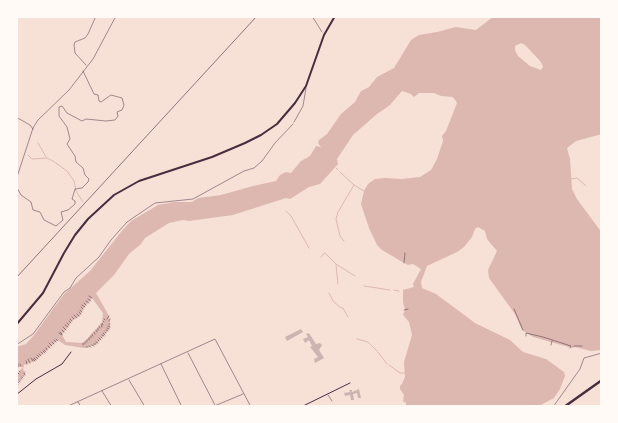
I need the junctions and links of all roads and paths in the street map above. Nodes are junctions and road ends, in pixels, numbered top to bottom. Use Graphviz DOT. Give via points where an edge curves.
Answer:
graph roads {
  1 [pos="96,16"];
  2 [pos="116,16"];
  3 [pos="312,16"];
  4 [pos="335,16"];
  5 [pos="324,35"];
  6 [pos="87,66"];
  7 [pos="83,71"];
  8 [pos="306,86"];
  9 [pos="16,117"];
  10 [pos="294,122"];
  11 [pos="33,130"];
  12 [pos="16,180"];
  13 [pos="16,186"];
  14 [pos="405,252"];
  15 [pos="404,263"];
  16 [pos="89,296"];
  17 [pos="92,298"];
  18 [pos="88,299"];
  19 [pos="86,301"];
  20 [pos="91,301"];
  21 [pos="84,302"];
  22 [pos="88,303"];
  23 [pos="82,305"];
  24 [pos="86,305"];
  25 [pos="81,307"];
  26 [pos="85,307"];
  27 [pos="408,308"];
  28 [pos="518,308"];
  29 [pos="83,309"];
  30 [pos="80,310"];
  31 [pos="404,310"];
  32 [pos="515,311"];
  33 [pos="519,311"];
  34 [pos="79,312"];
  35 [pos="82,312"];
  36 [pos="77,314"];
  37 [pos="81,314"];
  38 [pos="74,316"];
  39 [pos="79,316"];
  40 [pos="109,316"];
  41 [pos="72,317"];
  42 [pos="77,318"];
  43 [pos="70,319"];
  44 [pos="74,319"];
  45 [pos="109,320"];
  46 [pos="69,321"];
  47 [pos="72,321"];
  48 [pos="523,321"];
  49 [pos="520,322"];
  50 [pos="66,323"];
  51 [pos="71,323"];
  52 [pos="524,323"];
  53 [pos="520,324"];
  54 [pos="16,325"];
  55 [pos="65,325"];
  56 [pos="69,325"];
  57 [pos="104,325"];
  58 [pos="525,326"];
  59 [pos="63,327"];
  60 [pos="68,327"];
  61 [pos="523,328"];
  62 [pos="62,330"];
  63 [pos="66,330"];
  64 [pos="520,330"];
  65 [pos="60,332"];
  66 [pos="64,332"];
  67 [pos="541,333"];
  68 [pos="62,334"];
  69 [pos="532,334"];
  70 [pos="526,336"];
  71 [pos="540,336"];
  72 [pos="56,338"];
  73 [pos="554,338"];
  74 [pos="560,339"];
  75 [pos="54,340"];
  76 [pos="58,340"];
  77 [pos="554,340"];
  78 [pos="87,341"];
  79 [pos="52,342"];
  80 [pos="56,342"];
  81 [pos="559,342"];
  82 [pos="572,343"];
  83 [pos="49,344"];
  84 [pos="54,344"];
  85 [pos="16,345"];
  86 [pos="551,345"];
  87 [pos="48,346"];
  88 [pos="52,346"];
  89 [pos="571,346"];
  90 [pos="574,346"];
  91 [pos="577,346"];
  92 [pos="582,346"];
  93 [pos="46,348"];
  94 [pos="50,348"];
  95 [pos="570,348"];
  96 [pos="577,349"];
  97 [pos="47,350"];
  98 [pos="72,352"];
  99 [pos="187,352"];
  100 [pos="602,353"];
  101 [pos="37,355"];
  102 [pos="39,357"];
  103 [pos="28,359"];
  104 [pos="26,361"];
  105 [pos="30,363"];
  106 [pos="27,364"];
  107 [pos="161,364"];
  108 [pos="128,379"];
  109 [pos="602,380"];
  110 [pos="350,383"];
  111 [pos="102,391"];
  112 [pos="244,393"];
  113 [pos="16,394"];
  114 [pos="327,394"];
  115 [pos="332,401"];
  116 [pos="78,402"];
  117 [pos="216,406"];
  118 [pos="66,407"];
  119 [pos="81,407"];
  120 [pos="112,407"];
  121 [pos="145,407"];
  122 [pos="182,407"];
  123 [pos="212,407"];
  124 [pos="251,407"];
  125 [pos="301,407"];
  126 [pos="553,407"];
  127 [pos="564,407"];
  1 -- 6 [label="path" via="85,38 74,45 75,53"];
  2 -- 6 [label="path"];
  3 -- 5 [label="path"];
  4 -- 5 [label="street"];
  5 -- 8 [label="street"];
  6 -- 7 [label="path"];
  7 -- 11 [label="path" via="69,90 38,120"];
  7 -- 13 [label="path" via="99,101 111,95 122,98 124,105 115,120 106,121 82,121 59,106 58,116 67,127 70,139 67,144 88,182 76,189 72,199 75,204 61,212 63,220 56,226 33,210 31,202 21,195"];
  8 -- 10 [label="lane" via="305,101"];
  8 -- 54 [label="street" via="277,124 261,135 139,181 109,199 75,235 43,293"];
  9 -- 11 [label="path"];
  10 -- 85 [label="path" via="254,168 193,199 156,203 127,222 99,257 64,292 33,334"];
  11 -- 12 [label="path"];
  14 -- 15 [label="path"];
  16 -- 17 [label="path"];
  18 -- 20 [label="path"];
  19 -- 22 [label="path"];
  21 -- 24 [label="path"];
  23 -- 26 [label="path"];
  25 -- 29 [label="path"];
  27 -- 31 [label="path"];
  28 -- 32 [label="path"];
  30 -- 35 [label="path"];
  32 -- 33 [label="path"];
  32 -- 49 [label="path"];
  34 -- 37 [label="path"];
  36 -- 39 [label="path"];
  38 -- 42 [label="path"];
  40 -- 45 [label="path"];
  41 -- 44 [label="path"];
  43 -- 47 [label="path"];
  46 -- 51 [label="path"];
  48 -- 49 [label="path"];
  49 -- 53 [label="path"];
  50 -- 56 [label="path"];
  52 -- 53 [label="path"];
  53 -- 61 [label="path"];
  55 -- 60 [label="path"];
  57 -- 78 [label="path"];
  58 -- 61 [label="path"];
  59 -- 63 [label="path"];
  61 -- 64 [label="path"];
  62 -- 66 [label="path"];
  65 -- 68 [label="path"];
  67 -- 71 [label="path"];
  69 -- 69 [label="path" via="532,332"];
  69 -- 70 [label="path" via="526,333"];
  69 -- 71 [label="path"];
  71 -- 77 [label="path"];
  72 -- 76 [label="path"];
  73 -- 77 [label="path"];
  74 -- 81 [label="path"];
  75 -- 80 [label="path"];
  77 -- 81 [label="path"];
  77 -- 86 [label="path"];
  79 -- 84 [label="path"];
  81 -- 89 [label="path"];
  82 -- 89 [label="path"];
  83 -- 88 [label="path"];
  87 -- 94 [label="path"];
  89 -- 95 [label="path"];
  90 -- 91 [label="path"];
  91 -- 92 [label="path"];
  91 -- 96 [label="path"];
  93 -- 97 [label="path"];
  98 -- 113 [label="street" via="62,364"];
  99 -- 107 [label="lane"];
  99 -- 112 [label="lane" via="215,339"];
  99 -- 117 [label="lane"];
  100 -- 126 [label="path" via="584,358 560,401"];
  101 -- 102 [label="path"];
  101 -- 102 [label="path"];
  101 -- 102 [label="path"];
  101 -- 102 [label="path"];
  103 -- 105 [label="path"];
  104 -- 106 [label="path"];
  107 -- 108 [label="lane"];
  107 -- 122 [label="lane"];
  108 -- 111 [label="lane"];
  108 -- 121 [label="lane"];
  109 -- 127 [label="main road"];
  110 -- 114 [label="street"];
  111 -- 116 [label="lane"];
  111 -- 120 [label="lane"];
  112 -- 117 [label="lane"];
  112 -- 124 [label="lane"];
  114 -- 115 [label="lane"];
  114 -- 125 [label="street"];
  116 -- 118 [label="lane"];
  116 -- 119 [label="lane"];
  117 -- 123 [label="lane"];
}
